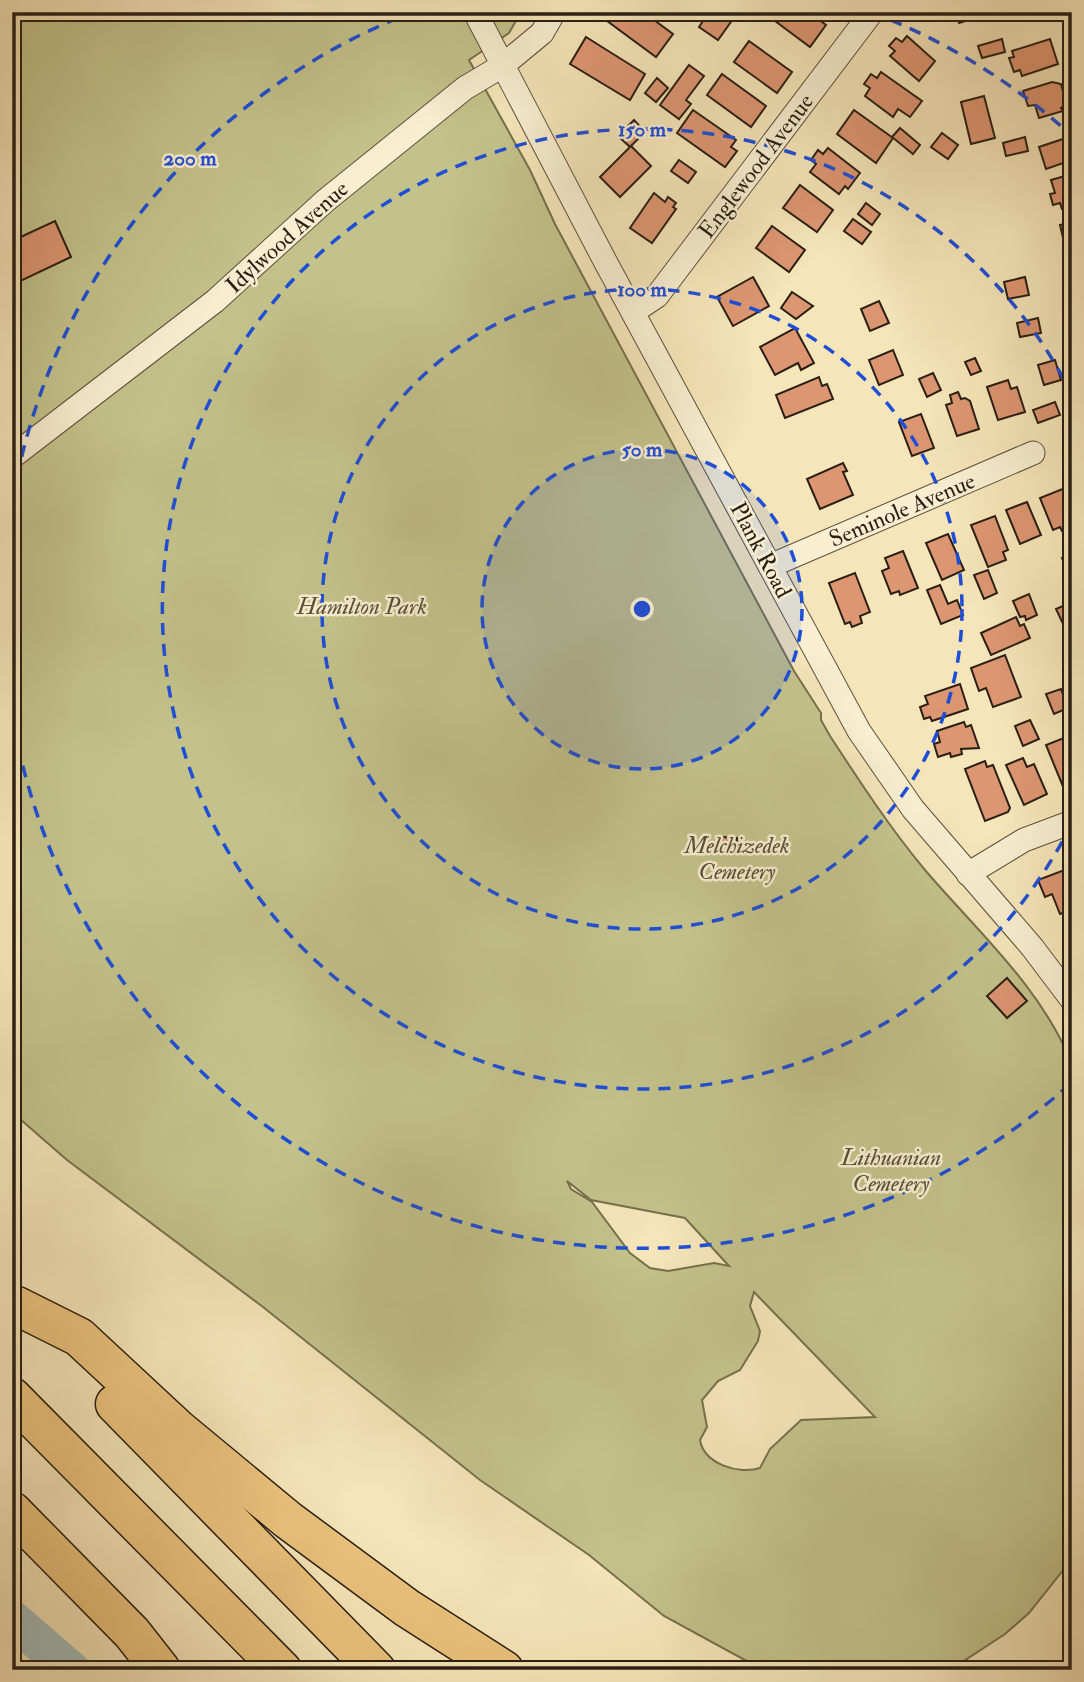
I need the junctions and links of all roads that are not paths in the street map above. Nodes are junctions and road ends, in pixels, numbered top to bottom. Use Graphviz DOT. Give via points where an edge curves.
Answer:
graph roads {
  1 [pos="475,12"];
  2 [pos="554,12"];
  3 [pos="872,12"];
  4 [pos="502,66"];
  5 [pos="633,312"];
  6 [pos="1033,453"];
  7 [pos="12,457"];
  8 [pos="771,566"];
  9 [pos="1072,822"];
  10 [pos="968,874"];
  11 [pos="1072,1000"];
  12 [pos="14,1304"];
  13 [pos="12,1397"];
  14 [pos="12,1511"];
  15 [pos="159,1668"];
  16 [pos="282,1670"];
  17 [pos="376,1670"];
  18 [pos="504,1670"];
  1 -- 4 [label="street, Plank Road"];
  2 -- 4 [label="street, Idylwood Avenue" via="542,33"];
  3 -- 5 [label="street, Englewood Avenue" via="657,296"];
  4 -- 5 [label="street, Plank Road"];
  4 -- 7 [label="street, Idylwood Avenue" via="465,88 325,201 215,302"];
  5 -- 8 [label="street, Plank Road"];
  6 -- 8 [label="street, Seminole Avenue"];
  8 -- 10 [label="street, Plank Road" via="875,756"];
  9 -- 10 [label="street" via="1024,840"];
  10 -- 11 [label="street, Plank Road"];
  12 -- 17 [label="highway"];
  12 -- 18 [label="highway" via="79,1337 187,1437 288,1521 397,1601"];
  13 -- 16 [label="highway"];
  14 -- 15 [label="highway" via="102,1601"];
}
